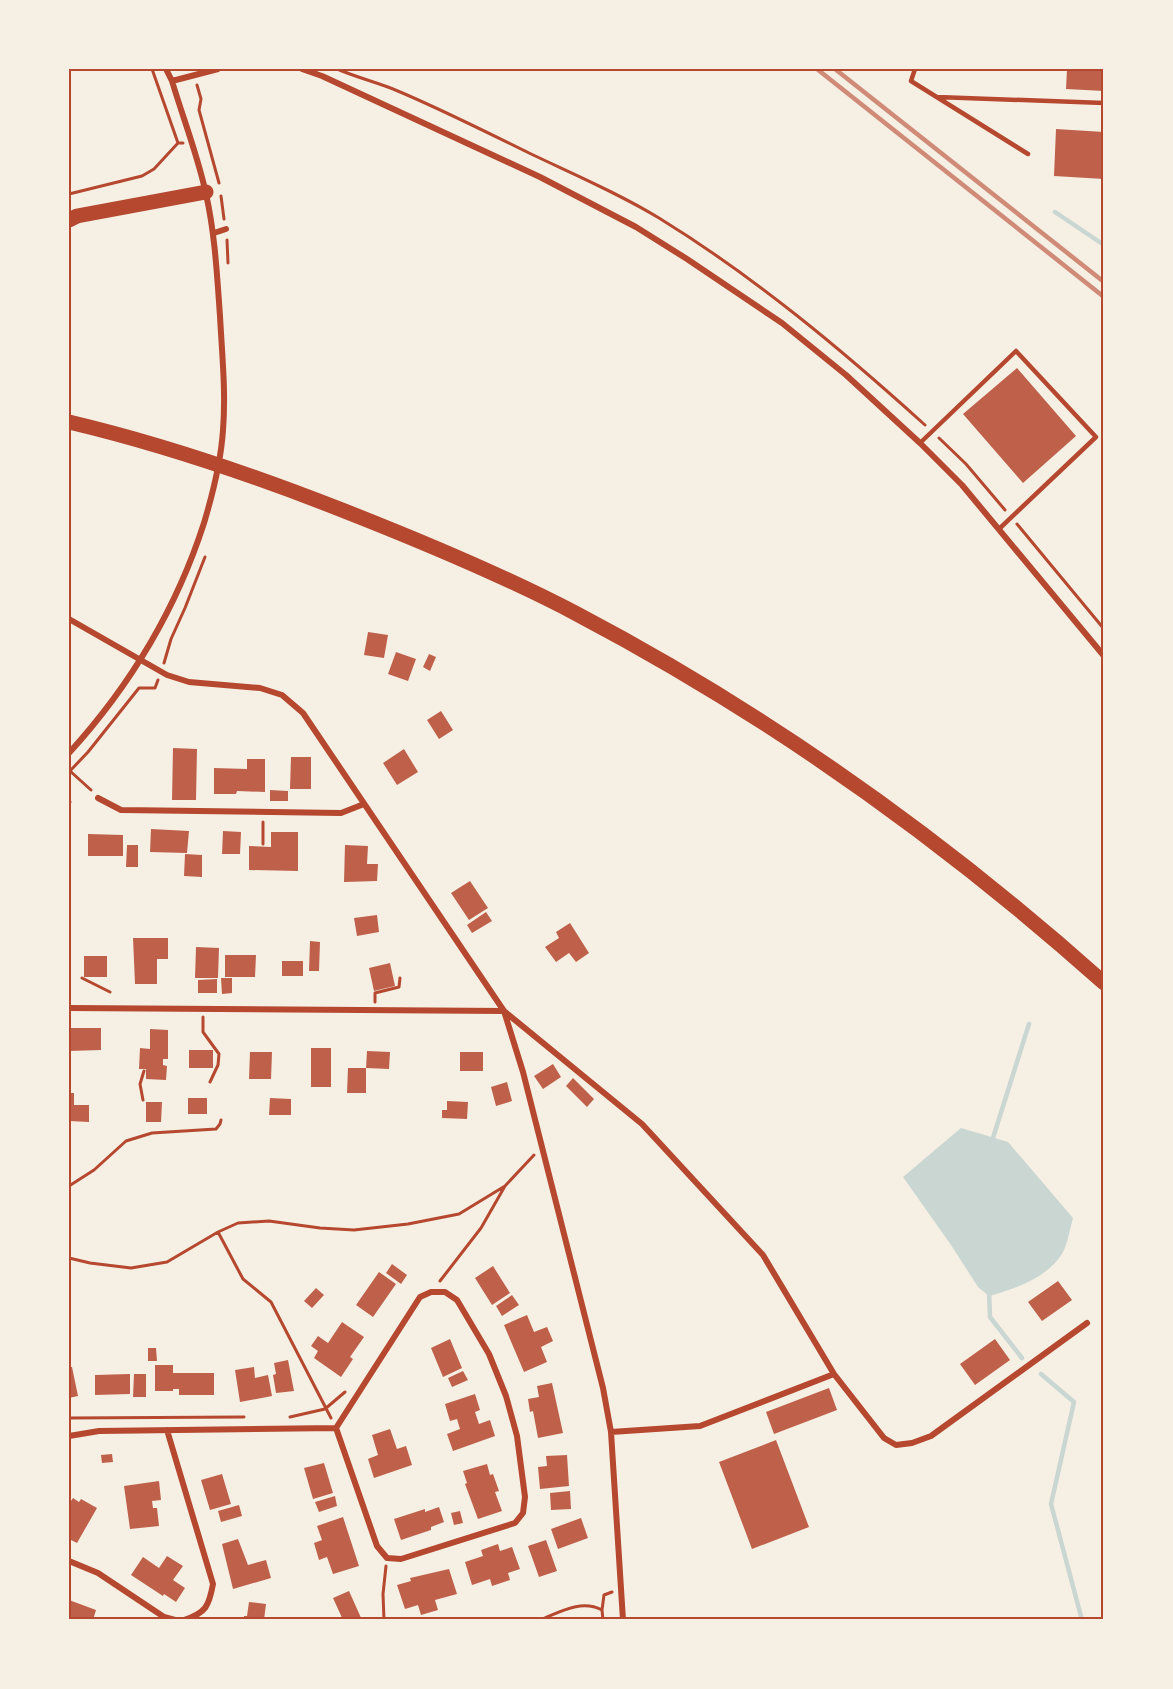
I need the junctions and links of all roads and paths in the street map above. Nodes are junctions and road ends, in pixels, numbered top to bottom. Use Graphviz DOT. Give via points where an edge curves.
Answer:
graph roads {
  1 [pos="152,69"];
  2 [pos="166,69"];
  3 [pos="218,69"];
  4 [pos="302,69"];
  5 [pos="337,69"];
  6 [pos="915,69"];
  7 [pos="172,81"];
  8 [pos="365,81"];
  9 [pos="937,98"];
  10 [pos="201,99"];
  11 [pos="1104,103"];
  12 [pos="202,137"];
  13 [pos="1028,154"];
  14 [pos="206,192"];
  15 [pos="69,194"];
  16 [pos="69,219"];
  17 [pos="226,229"];
  18 [pos="214,232"];
  19 [pos="696,242"];
  20 [pos="692,249"];
  21 [pos="69,415"];
  22 [pos="69,422"];
  23 [pos="90,427"];
  24 [pos="920,442"];
  25 [pos="999,529"];
  26 [pos="69,619"];
  27 [pos="1104,656"];
  28 [pos="141,661"];
  29 [pos="157,684"];
  30 [pos="69,753"];
  31 [pos="70,771"];
  32 [pos="98,798"];
  33 [pos="364,804"];
  34 [pos="263,812"];
  35 [pos="263,844"];
  36 [pos="82,978"];
  37 [pos="400,978"];
  38 [pos="1104,983"];
  39 [pos="111,992"];
  40 [pos="69,1008"];
  41 [pos="203,1009"];
  42 [pos="375,1011"];
  43 [pos="504,1011"];
  44 [pos="144,1071"];
  45 [pos="210,1082"];
  46 [pos="143,1100"];
  47 [pos="221,1120"];
  48 [pos="542,1148"];
  49 [pos="69,1186"];
  50 [pos="505,1186"];
  51 [pos="218,1232"];
  52 [pos="69,1258"];
  53 [pos="440,1280"];
  54 [pos="434,1281"];
  55 [pos="431,1292"];
  56 [pos="1087,1323"];
  57 [pos="834,1374"];
  58 [pos="349,1386"];
  59 [pos="325,1409"];
  60 [pos="245,1417"];
  61 [pos="279,1417"];
  62 [pos="69,1418"];
  63 [pos="336,1428"];
  64 [pos="167,1430"];
  65 [pos="610,1432"];
  66 [pos="69,1436"];
  67 [pos="387,1558"];
  68 [pos="69,1561"];
  69 [pos="621,1592"];
  70 [pos="602,1610"];
  71 [pos="175,1620"];
  72 [pos="184,1620"];
  73 [pos="384,1620"];
  74 [pos="540,1620"];
  75 [pos="603,1620"];
  76 [pos="623,1620"];
  1 -- 15 [label="path" via="178,143 142,176"];
  2 -- 7 [label="street"];
  3 -- 7 [label="street"];
  4 -- 24 [label="street" via="540,177 636,227 782,323"];
  5 -- 8 [label="path"];
  6 -- 9 [label="lane" via="911,81"];
  7 -- 14 [label="street"];
  9 -- 11 [label="lane"];
  9 -- 13 [label="lane"];
  10 -- 12 [label="path" via="198,110 205,136"];
  14 -- 16 [label="highway"];
  14 -- 18 [label="street"];
  17 -- 18 [label="street"];
  18 -- 28 [label="street" via="224,391 218,467 194,554"];
  19 -- 20 [label="path"];
  21 -- 23 [label="highway"];
  22 -- 23 [label="highway"];
  23 -- 38 [label="highway" via="250,475 429,544 575,613 698,681 817,758 1033,920"];
  24 -- 25 [label="street"];
  24 -- 25 [label="lane" via="1016,351 1088,428 1096,437"];
  25 -- 27 [label="street"];
  26 -- 28 [label="street"];
  28 -- 30 [label="street"];
  28 -- 33 [label="street" via="189,682 260,688 282,695 303,712"];
  29 -- 31 [label="path" via="155,688 140,688"];
  31 -- 32 [label="path"];
  32 -- 34 [label="street" via="121,810"];
  33 -- 34 [label="street" via="341,813"];
  33 -- 43 [label="street"];
  34 -- 35 [label="path"];
  36 -- 39 [label="path"];
  37 -- 42 [label="path" via="399,987 375,993"];
  40 -- 41 [label="street"];
  41 -- 42 [label="street"];
  41 -- 45 [label="path" via="203,1032 219,1054"];
  42 -- 43 [label="street"];
  43 -- 48 [label="street"];
  43 -- 57 [label="street" via="642,1124 763,1255"];
  44 -- 46 [label="path"];
  47 -- 49 [label="path" via="216,1129 152,1133 126,1141"];
  48 -- 50 [label="path"];
  48 -- 65 [label="street" via="603,1388"];
  50 -- 51 [label="path" via="459,1214 408,1224 354,1230 269,1221 238,1223"];
  50 -- 53 [label="path" via="481,1228"];
  51 -- 52 [label="path" via="167,1262 132,1268"];
  51 -- 59 [label="path" via="243,1279 271,1302"];
  53 -- 54 [label="path"];
  53 -- 55 [label="path"];
  55 -- 63 [label="street" via="420,1297"];
  55 -- 67 [label="street" via="445,1292 457,1300 489,1354 517,1436 524,1513 515,1523 401,1559"];
  56 -- 57 [label="street" via="931,1436 912,1443 896,1445 884,1438"];
  57 -- 65 [label="street" via="700,1426"];
  58 -- 59 [label="path"];
  59 -- 61 [label="path"];
  59 -- 63 [label="path"];
  60 -- 62 [label="path"];
  63 -- 64 [label="street"];
  63 -- 67 [label="street" via="377,1546"];
  64 -- 66 [label="street" via="99,1431"];
  64 -- 72 [label="street" via="213,1584 210,1601 199,1616"];
  65 -- 69 [label="street"];
  67 -- 73 [label="path"];
  68 -- 71 [label="street" via="98,1573 164,1617"];
  69 -- 70 [label="path" via="604,1595"];
  69 -- 76 [label="street"];
  70 -- 74 [label="path" via="576,1606"];
  70 -- 75 [label="path"];
}
